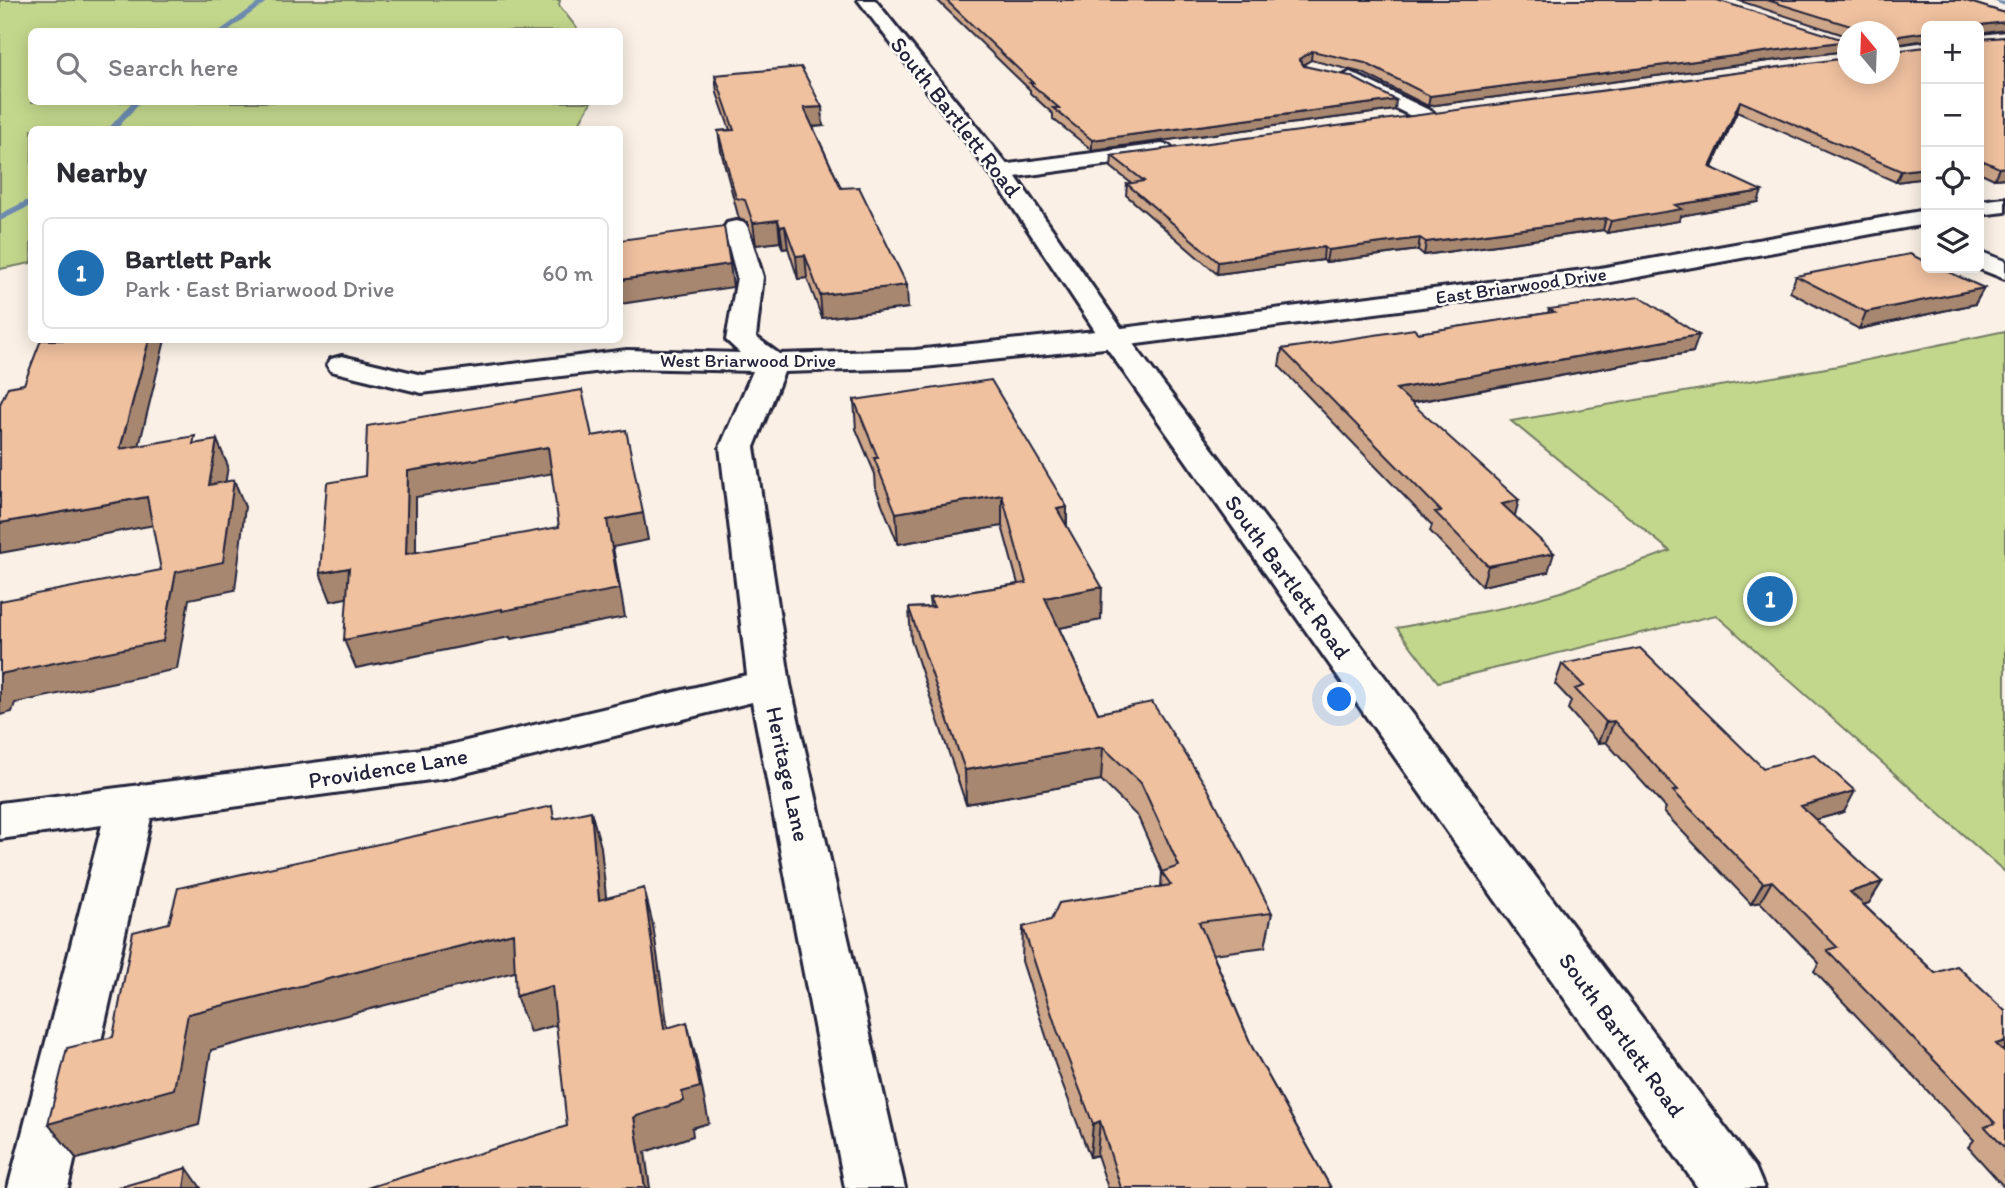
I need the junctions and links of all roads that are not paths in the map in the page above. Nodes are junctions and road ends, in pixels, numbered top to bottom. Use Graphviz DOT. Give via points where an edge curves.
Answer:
graph roads {
  1 [pos="866,0"];
  2 [pos="1333,74"];
  3 [pos="1385,121"];
  4 [pos="1178,149"];
  5 [pos="1001,172"];
  6 [pos="2005,205"];
  7 [pos="1984,207"];
  8 [pos="1921,218"];
  9 [pos="1895,222"];
  10 [pos="736,228"];
  11 [pos="1921,234"];
  12 [pos="1984,261"];
  13 [pos="2005,271"];
  14 [pos="1114,338"];
  15 [pos="772,363"];
  16 [pos="342,365"];
  17 [pos="769,684"];
  18 [pos="131,804"];
  19 [pos="0,821"];
  20 [pos="37,1188"];
  21 [pos="875,1188"];
  22 [pos="1734,1188"];
  1 -- 5 [label="street, South Bartlett Road"];
  2 -- 3 [label="street" via="1355,79 1433,115"];
  4 -- 5 [label="street"];
  5 -- 14 [label="street, South Bartlett Road"];
  6 -- 7 [label="street"];
  8 -- 9 [label="street, East Briarwood Drive"];
  9 -- 11 [label="street"];
  9 -- 14 [label="street, East Briarwood Drive" via="1600,276"];
  10 -- 15 [label="street" via="750,277 741,340"];
  12 -- 13 [label="street"];
  14 -- 15 [label="street, West Briarwood Drive" via="915,359"];
  14 -- 22 [label="street, South Bartlett Road"];
  15 -- 16 [label="street, West Briarwood Drive" via="627,359 422,384"];
  15 -- 17 [label="street, Heritage Lane" via="737,447"];
  17 -- 18 [label="street, Providence Lane" via="444,762"];
  17 -- 21 [label="street, Heritage Lane"];
  18 -- 19 [label="street, Providence Lane"];
  18 -- 20 [label="street"];
}
